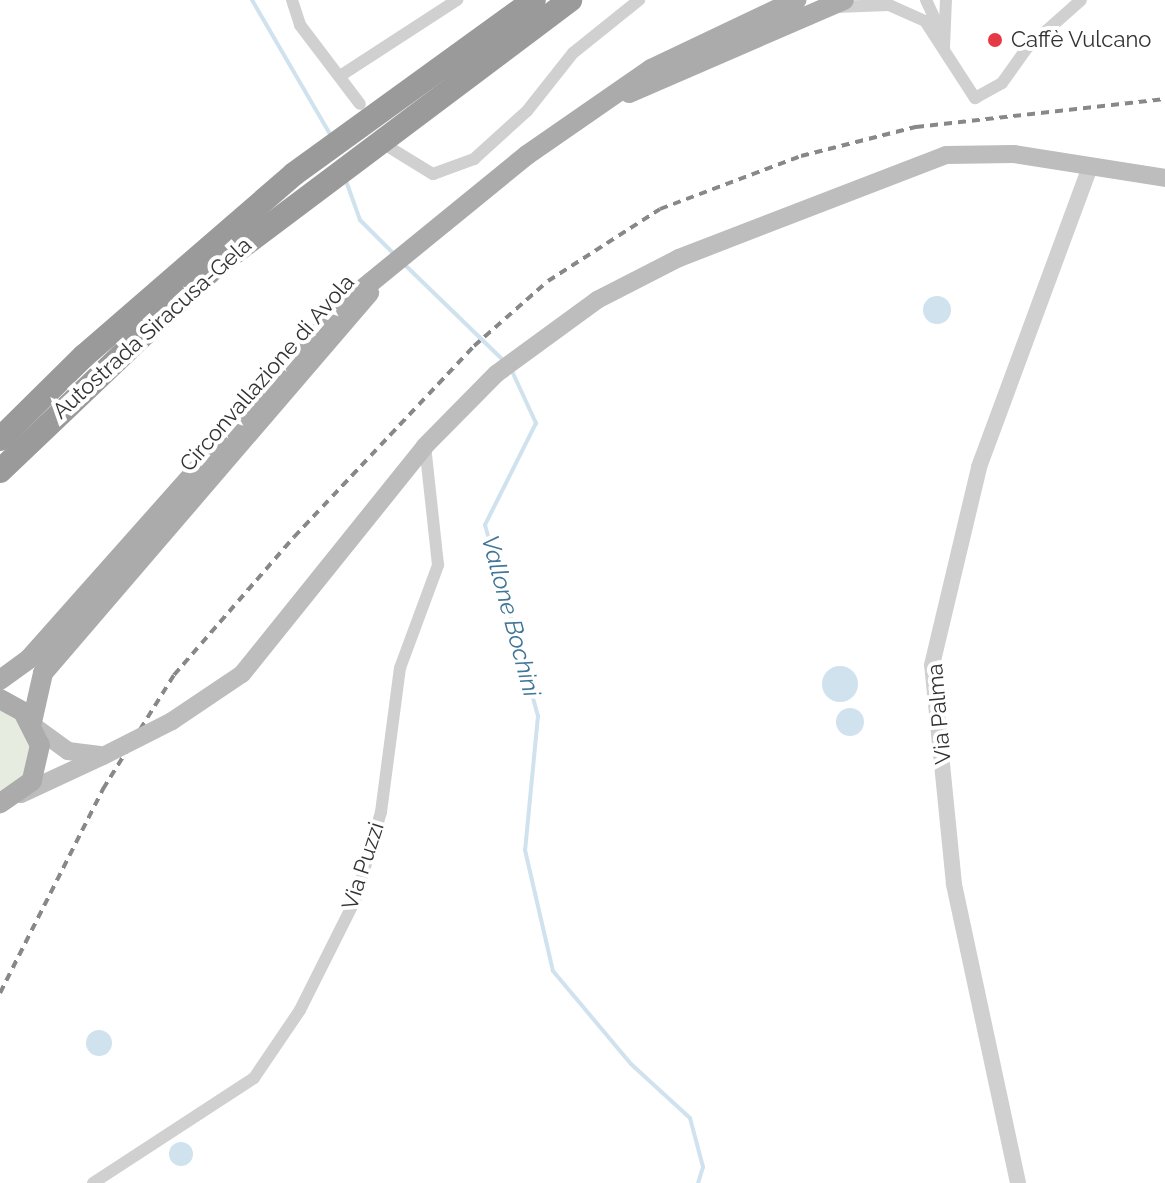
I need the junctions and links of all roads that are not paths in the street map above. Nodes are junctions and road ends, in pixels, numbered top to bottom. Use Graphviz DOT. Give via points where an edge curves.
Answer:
graph roads {
  1 [pos="292,0"];
  2 [pos="457,0"];
  3 [pos="534,0"];
  4 [pos="570,0"];
  5 [pos="639,0"];
  6 [pos="796,0"];
  7 [pos="917,0"];
  8 [pos="926,0"];
  9 [pos="946,0"];
  10 [pos="1081,0"];
  11 [pos="835,4"];
  12 [pos="941,40"];
  13 [pos="340,76"];
  14 [pos="614,99"];
  15 [pos="360,104"];
  16 [pos="348,147"];
  17 [pos="392,149"];
  18 [pos="1090,167"];
  19 [pos="1165,178"];
  20 [pos="301,183"];
  21 [pos="384,273"];
  22 [pos="0,439"];
  23 [pos="425,446"];
  24 [pos="0,471"];
  25 [pos="0,680"];
  26 [pos="0,699"];
  27 [pos="34,725"];
  28 [pos="103,756"];
  29 [pos="6,801"];
  30 [pos="93,1183"];
  31 [pos="1018,1183"];
  1 -- 13 [label="street" via="300,25"];
  2 -- 13 [label="street"];
  3 -- 16 [label="highway"];
  4 -- 16 [label="highway"];
  5 -- 17 [label="street" via="573,53 474,159 433,174"];
  6 -- 14 [label="main road" via="651,69"];
  7 -- 12 [label="street"];
  8 -- 12 [label="street"];
  9 -- 12 [label="street"];
  10 -- 12 [label="street" via="987,95 966,92"];
  11 -- 12 [label="street" via="889,5"];
  11 -- 14 [label="main road"];
  13 -- 15 [label="street"];
  14 -- 21 [label="main road" via="527,155"];
  16 -- 20 [label="highway"];
  18 -- 19 [label="main road"];
  18 -- 23 [label="main road" via="975,152 900,168 679,258 597,300 526,350"];
  18 -- 31 [label="street, Via Palma" via="979,467 932,665 954,884"];
  20 -- 22 [label="highway, Autostrada Siracusa-Gela" via="84,356"];
  20 -- 24 [label="highway, Autostrada Siracusa-Gela"];
  21 -- 25 [label="main road, Circonvallazione di Avola" via="288,359 29,659"];
  21 -- 27 [label="main road, Circonvallazione di Avola" via="43,673"];
  23 -- 28 [label="main road, bridge" via="242,674 172,721"];
  23 -- 30 [label="street, Via Puzzi" via="438,565 400,668 381,812 356,898 300,1010 254,1078"];
  26 -- 27 [label="main road"];
  27 -- 28 [label="main road" via="68,751"];
  27 -- 29 [label="main road, Circonvallazione di Avola" via="39,764"];
  28 -- 29 [label="main road"];
}
